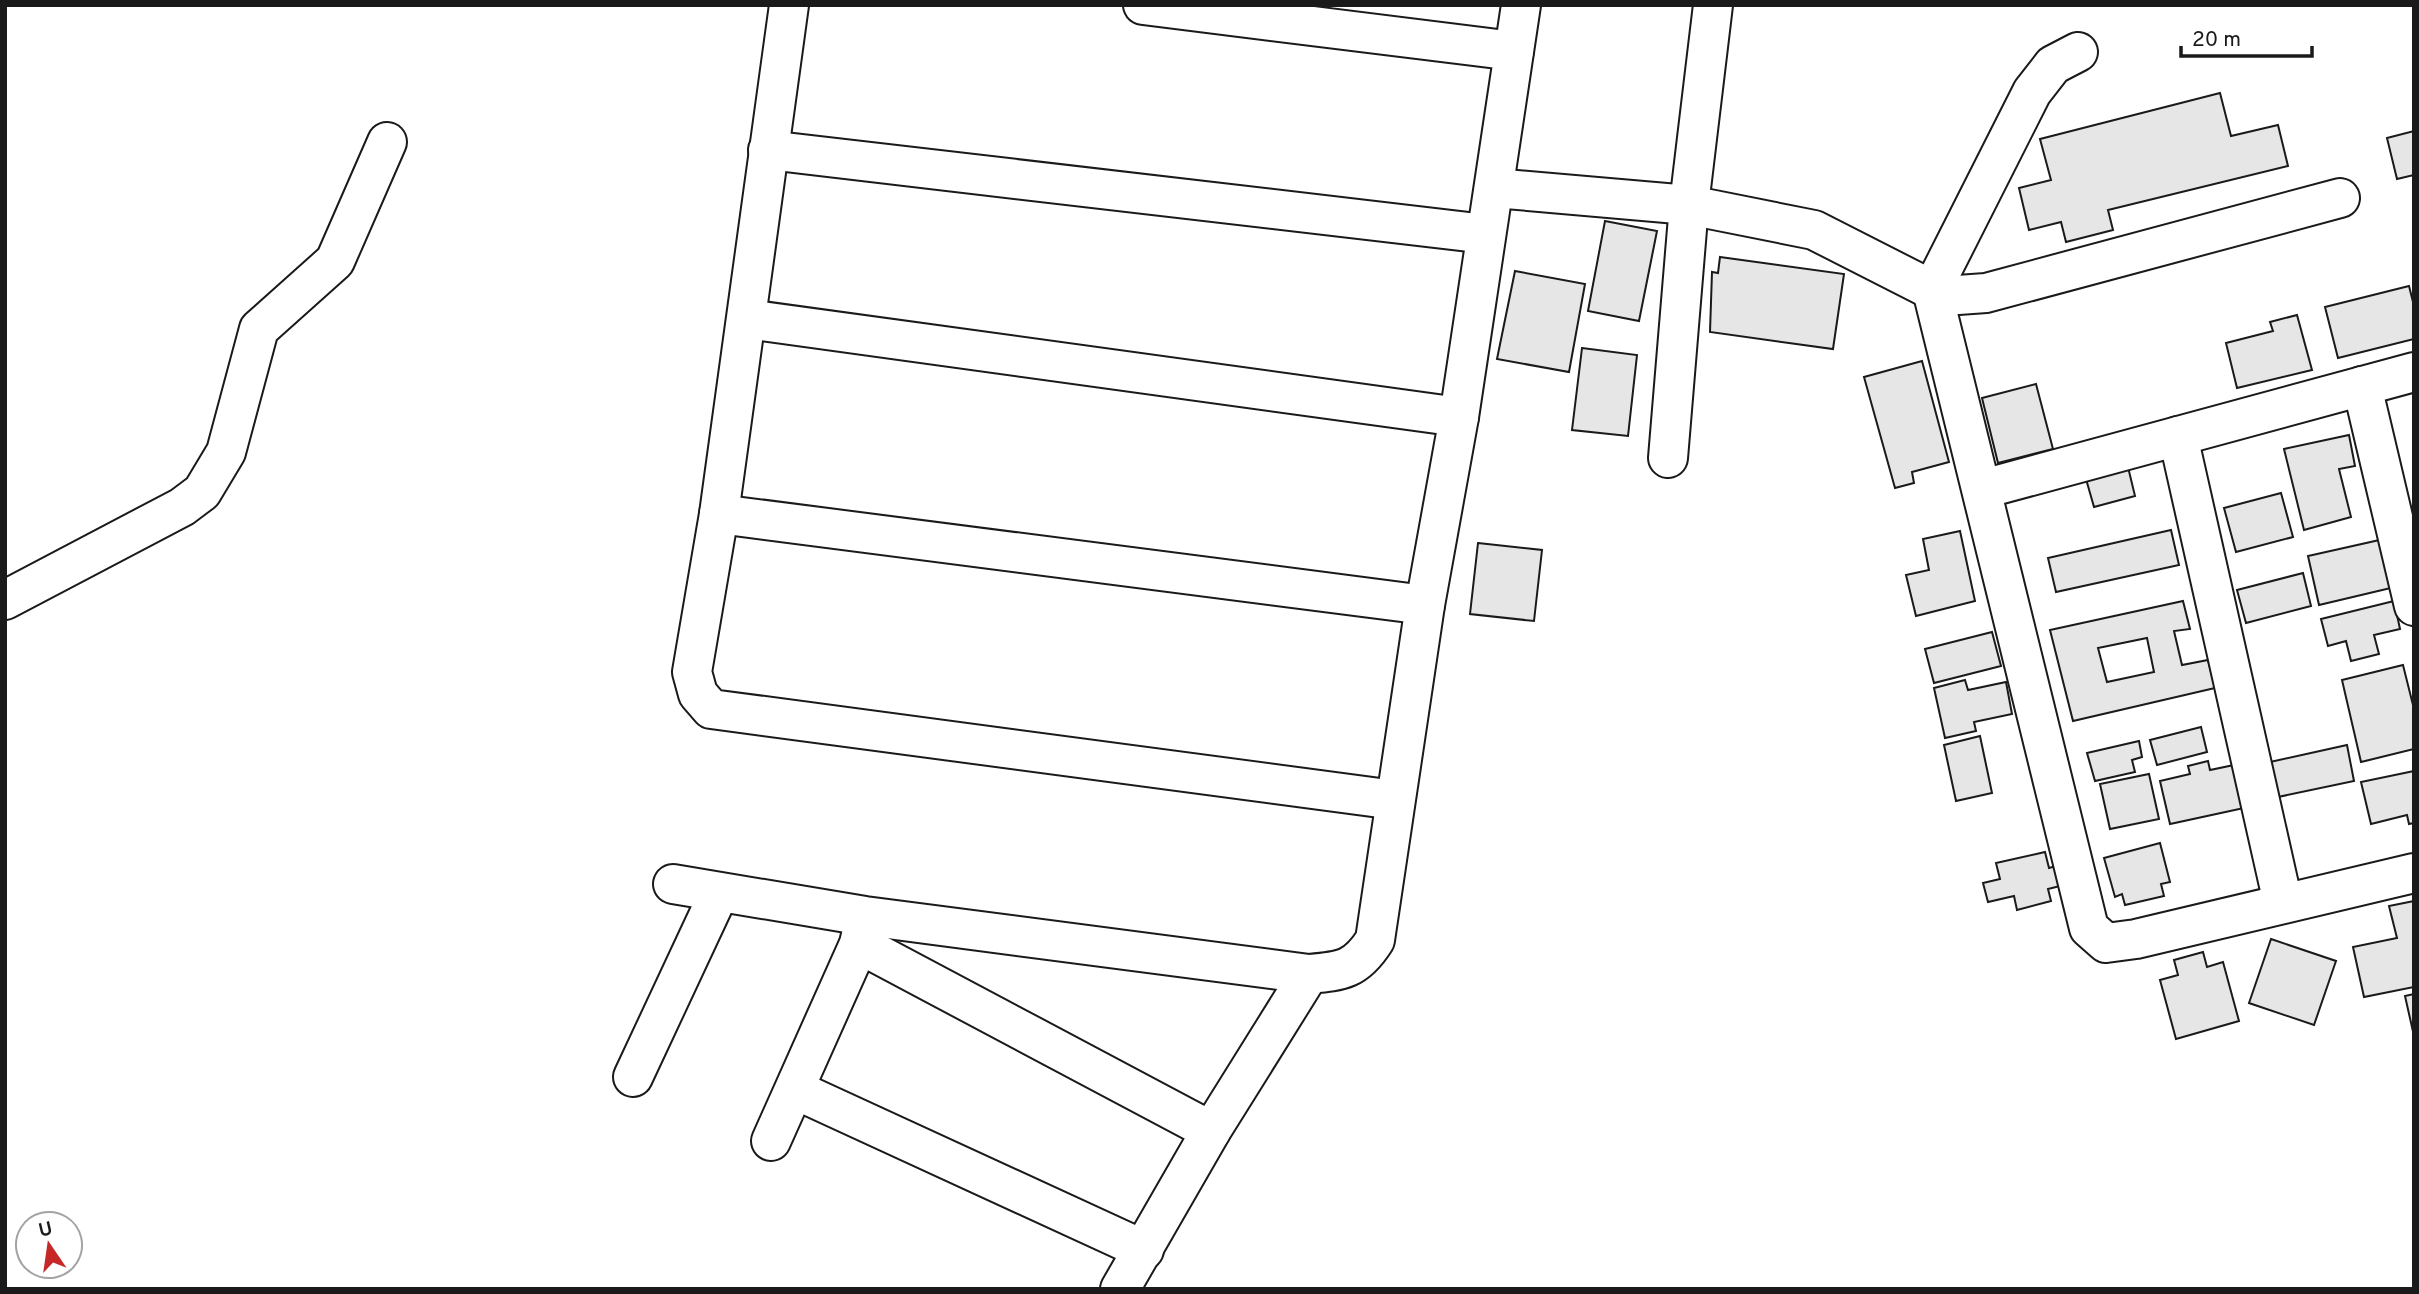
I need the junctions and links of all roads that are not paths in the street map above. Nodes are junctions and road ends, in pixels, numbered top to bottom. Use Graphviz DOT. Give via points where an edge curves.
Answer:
graph roads {
  1 [pos="789,5"];
  2 [pos="1143,5"];
  3 [pos="1521,5"];
  4 [pos="1713,5"];
  5 [pos="1514,51"];
  6 [pos="2078,52"];
  7 [pos="387,142"];
  8 [pos="768,150"];
  9 [pos="1494,188"];
  10 [pos="2340,198"];
  11 [pos="1689,205"];
  12 [pos="1486,234"];
  13 [pos="1922,285"];
  14 [pos="747,319"];
  15 [pos="2414,372"];
  16 [pos="2362,386"];
  17 [pos="1459,418"];
  18 [pos="2178,436"];
  19 [pos="1668,458"];
  20 [pos="1983,489"];
  21 [pos="719,514"];
  22 [pos="5,600"];
  23 [pos="1425,605"];
  24 [pos="2414,606"];
  25 [pos="1395,800"];
  26 [pos="2414,873"];
  27 [pos="673,884"];
  28 [pos="719,893"];
  29 [pos="2283,903"];
  30 [pos="862,930"];
  31 [pos="1308,974"];
  32 [pos="633,1077"];
  33 [pos="796,1090"];
  34 [pos="1211,1131"];
  35 [pos="771,1141"];
  36 [pos="1144,1250"];
  37 [pos="1120,1289"];
  1 -- 8 [label="street"];
  2 -- 5 [label="street"];
  3 -- 5 [label="street"];
  4 -- 11 [label="street"];
  5 -- 9 [label="street"];
  6 -- 13 [label="street" via="2053,65 2032,92"];
  7 -- 22 [label="street" via="335,261 259,329 226,452 202,492 182,507"];
  8 -- 12 [label="street"];
  8 -- 14 [label="street"];
  9 -- 11 [label="street"];
  9 -- 12 [label="street"];
  10 -- 13 [label="street" via="1986,293 1958,295"];
  11 -- 13 [label="street" via="1814,230"];
  11 -- 19 [label="street"];
  12 -- 17 [label="street"];
  13 -- 20 [label="street"];
  14 -- 17 [label="street"];
  14 -- 21 [label="street"];
  15 -- 16 [label="street"];
  16 -- 18 [label="street"];
  16 -- 24 [label="street"];
  17 -- 23 [label="street"];
  18 -- 20 [label="street"];
  18 -- 29 [label="street"];
  20 -- 29 [label="street" via="2089,928 2106,943"];
  21 -- 23 [label="street"];
  21 -- 25 [label="street" via="692,672 698,694 711,709"];
  23 -- 25 [label="street"];
  25 -- 31 [label="street" via="1375,940 1362,960 1340,971"];
  26 -- 29 [label="street"];
  27 -- 28 [label="street"];
  28 -- 30 [label="street"];
  28 -- 32 [label="street"];
  30 -- 31 [label="street"];
  30 -- 33 [label="street"];
  30 -- 34 [label="street"];
  31 -- 34 [label="street"];
  33 -- 35 [label="street"];
  33 -- 36 [label="street"];
  34 -- 36 [label="street"];
  36 -- 37 [label="street"];
}
